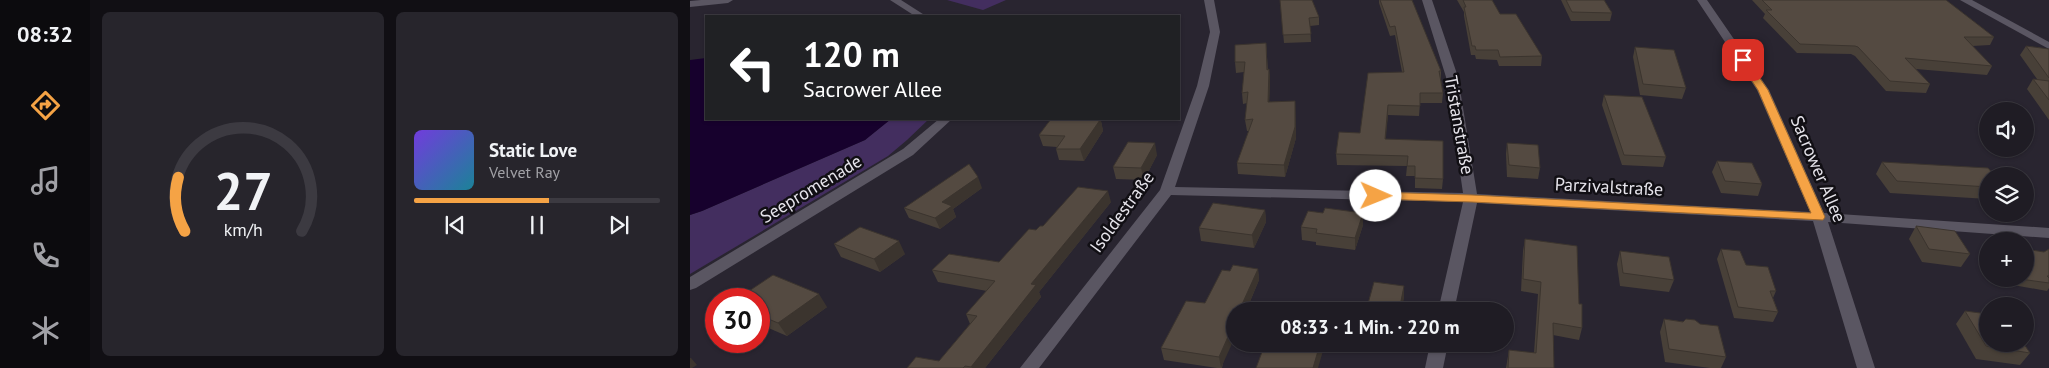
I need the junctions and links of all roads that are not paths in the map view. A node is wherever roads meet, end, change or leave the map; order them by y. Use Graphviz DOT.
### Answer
graph roads {
  1 [pos="728,0"];
  2 [pos="895,0"];
  3 [pos="1208,0"];
  4 [pos="1427,0"];
  5 [pos="1702,0"];
  6 [pos="1965,0"];
  7 [pos="690,4"];
  8 [pos="920,15"];
  9 [pos="2049,46"];
  10 [pos="945,120"];
  11 [pos="1167,191"];
  12 [pos="1472,198"];
  13 [pos="1819,217"];
  14 [pos="2049,233"];
  15 [pos="690,284"];
  16 [pos="1448,302"];
  17 [pos="1437,352"];
  18 [pos="1029,368"];
  19 [pos="1434,368"];
  20 [pos="1866,368"];
  1 -- 7 [label="street"];
  2 -- 8 [label="street"];
  3 -- 11 [label="street, Isoldestraße"];
  4 -- 12 [label="street, Tristanstraße"];
  5 -- 13 [label="street, Sacrower Allee"];
  6 -- 9 [label="street"];
  10 -- 15 [label="street, Seepromenade"];
  11 -- 12 [label="street, Parzivalstraße"];
  11 -- 18 [label="street, Isoldestraße"];
  12 -- 13 [label="street, Parzivalstraße"];
  12 -- 16 [label="street, Tristanstraße"];
  13 -- 14 [label="street, Parzivalstraße"];
  13 -- 20 [label="street, Sacrower Allee"];
  17 -- 19 [label="street"];
}
